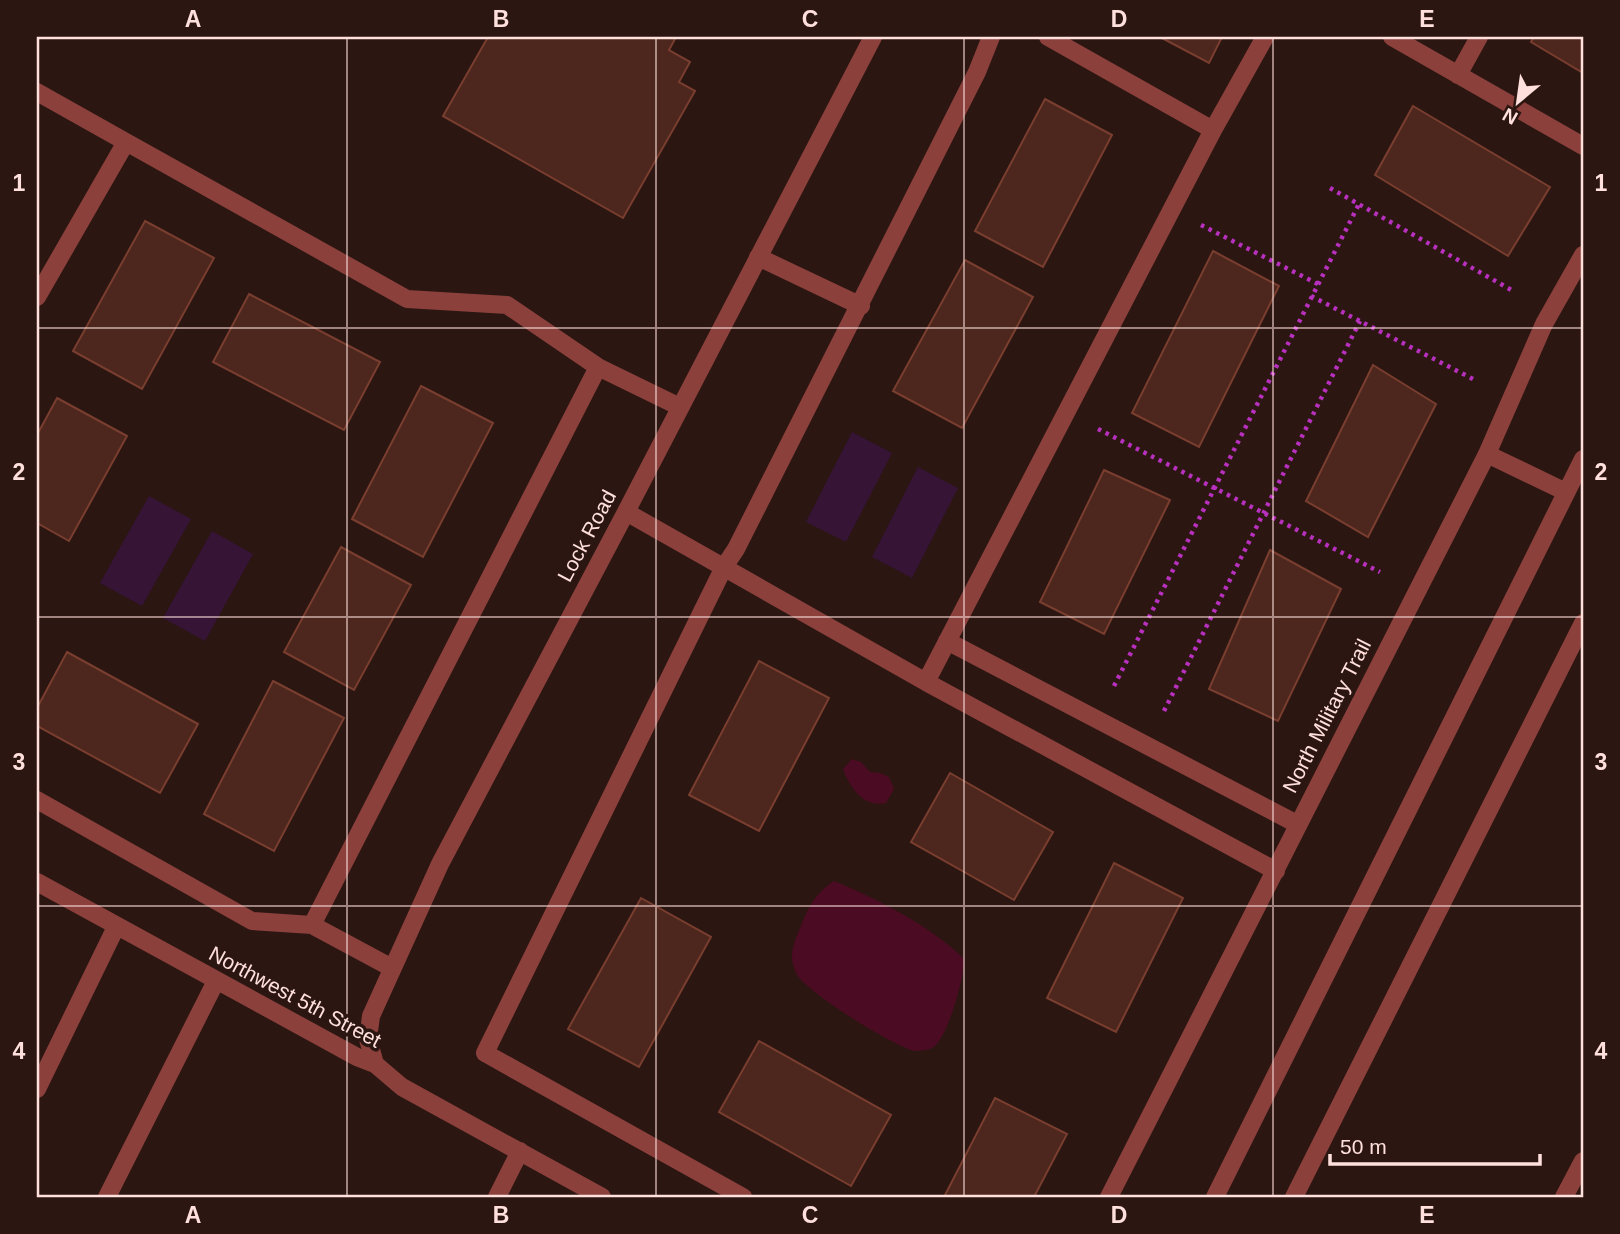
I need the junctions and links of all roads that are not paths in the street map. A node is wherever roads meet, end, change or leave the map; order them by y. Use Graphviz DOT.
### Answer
graph roads {
  1 [pos="873,37"];
  2 [pos="991,37"];
  3 [pos="1048,37"];
  4 [pos="1265,37"];
  5 [pos="1392,37"];
  6 [pos="1479,37"];
  7 [pos="1458,75"];
  8 [pos="37,92"];
  9 [pos="1213,130"];
  10 [pos="126,142"];
  11 [pos="1583,146"];
  12 [pos="1583,255"];
  13 [pos="758,257"];
  14 [pos="37,298"];
  15 [pos="861,306"];
  16 [pos="598,367"];
  17 [pos="680,407"];
  18 [pos="1487,454"];
  19 [pos="1583,459"];
  20 [pos="1566,492"];
  21 [pos="626,512"];
  22 [pos="724,567"];
  23 [pos="1583,623"];
  24 [pos="947,641"];
  25 [pos="926,681"];
  26 [pos="37,800"];
  27 [pos="1297,824"];
  28 [pos="1276,871"];
  29 [pos="37,882"];
  30 [pos="312,925"];
  31 [pos="116,928"];
  32 [pos="392,968"];
  33 [pos="216,981"];
  34 [pos="375,1064"];
  35 [pos="37,1089"];
  36 [pos="520,1151"];
  37 [pos="1583,1161"];
  38 [pos="107,1197"];
  39 [pos="497,1197"];
  40 [pos="602,1197"];
  41 [pos="743,1197"];
  42 [pos="1109,1197"];
  43 [pos="1215,1197"];
  44 [pos="1294,1197"];
  45 [pos="1564,1197"];
  1 -- 13 [label="street, Lock Road"];
  2 -- 15 [label="street"];
  3 -- 9 [label="street"];
  4 -- 9 [label="street"];
  5 -- 7 [label="street"];
  6 -- 7 [label="street"];
  7 -- 11 [label="street"];
  8 -- 10 [label="street"];
  9 -- 24 [label="street"];
  10 -- 14 [label="street"];
  10 -- 16 [label="street"];
  12 -- 18 [label="street, North Military Trail"];
  13 -- 15 [label="street"];
  13 -- 17 [label="street, Lock Road"];
  15 -- 22 [label="street"];
  16 -- 17 [label="street"];
  16 -- 30 [label="street"];
  17 -- 21 [label="street, Lock Road"];
  18 -- 20 [label="street"];
  18 -- 27 [label="street, North Military Trail"];
  19 -- 20 [label="street"];
  20 -- 43 [label="street"];
  21 -- 22 [label="street"];
  21 -- 32 [label="street, Lock Road"];
  22 -- 25 [label="street"];
  22 -- 41 [label="street"];
  23 -- 44 [label="street"];
  24 -- 25 [label="street"];
  24 -- 27 [label="street"];
  25 -- 28 [label="street"];
  26 -- 30 [label="street"];
  27 -- 28 [label="street, North Military Trail"];
  28 -- 42 [label="street, North Military Trail"];
  29 -- 31 [label="street, Northwest 5th Street"];
  30 -- 32 [label="street"];
  31 -- 33 [label="street, Northwest 5th Street"];
  31 -- 35 [label="street"];
  32 -- 34 [label="street, Lock Road"];
  33 -- 34 [label="street, Northwest 5th Street"];
  33 -- 38 [label="street"];
  34 -- 36 [label="street, Northwest 5th Street"];
  36 -- 39 [label="street"];
  36 -- 40 [label="street, Northwest 5th Street"];
  37 -- 45 [label="street"];
}
